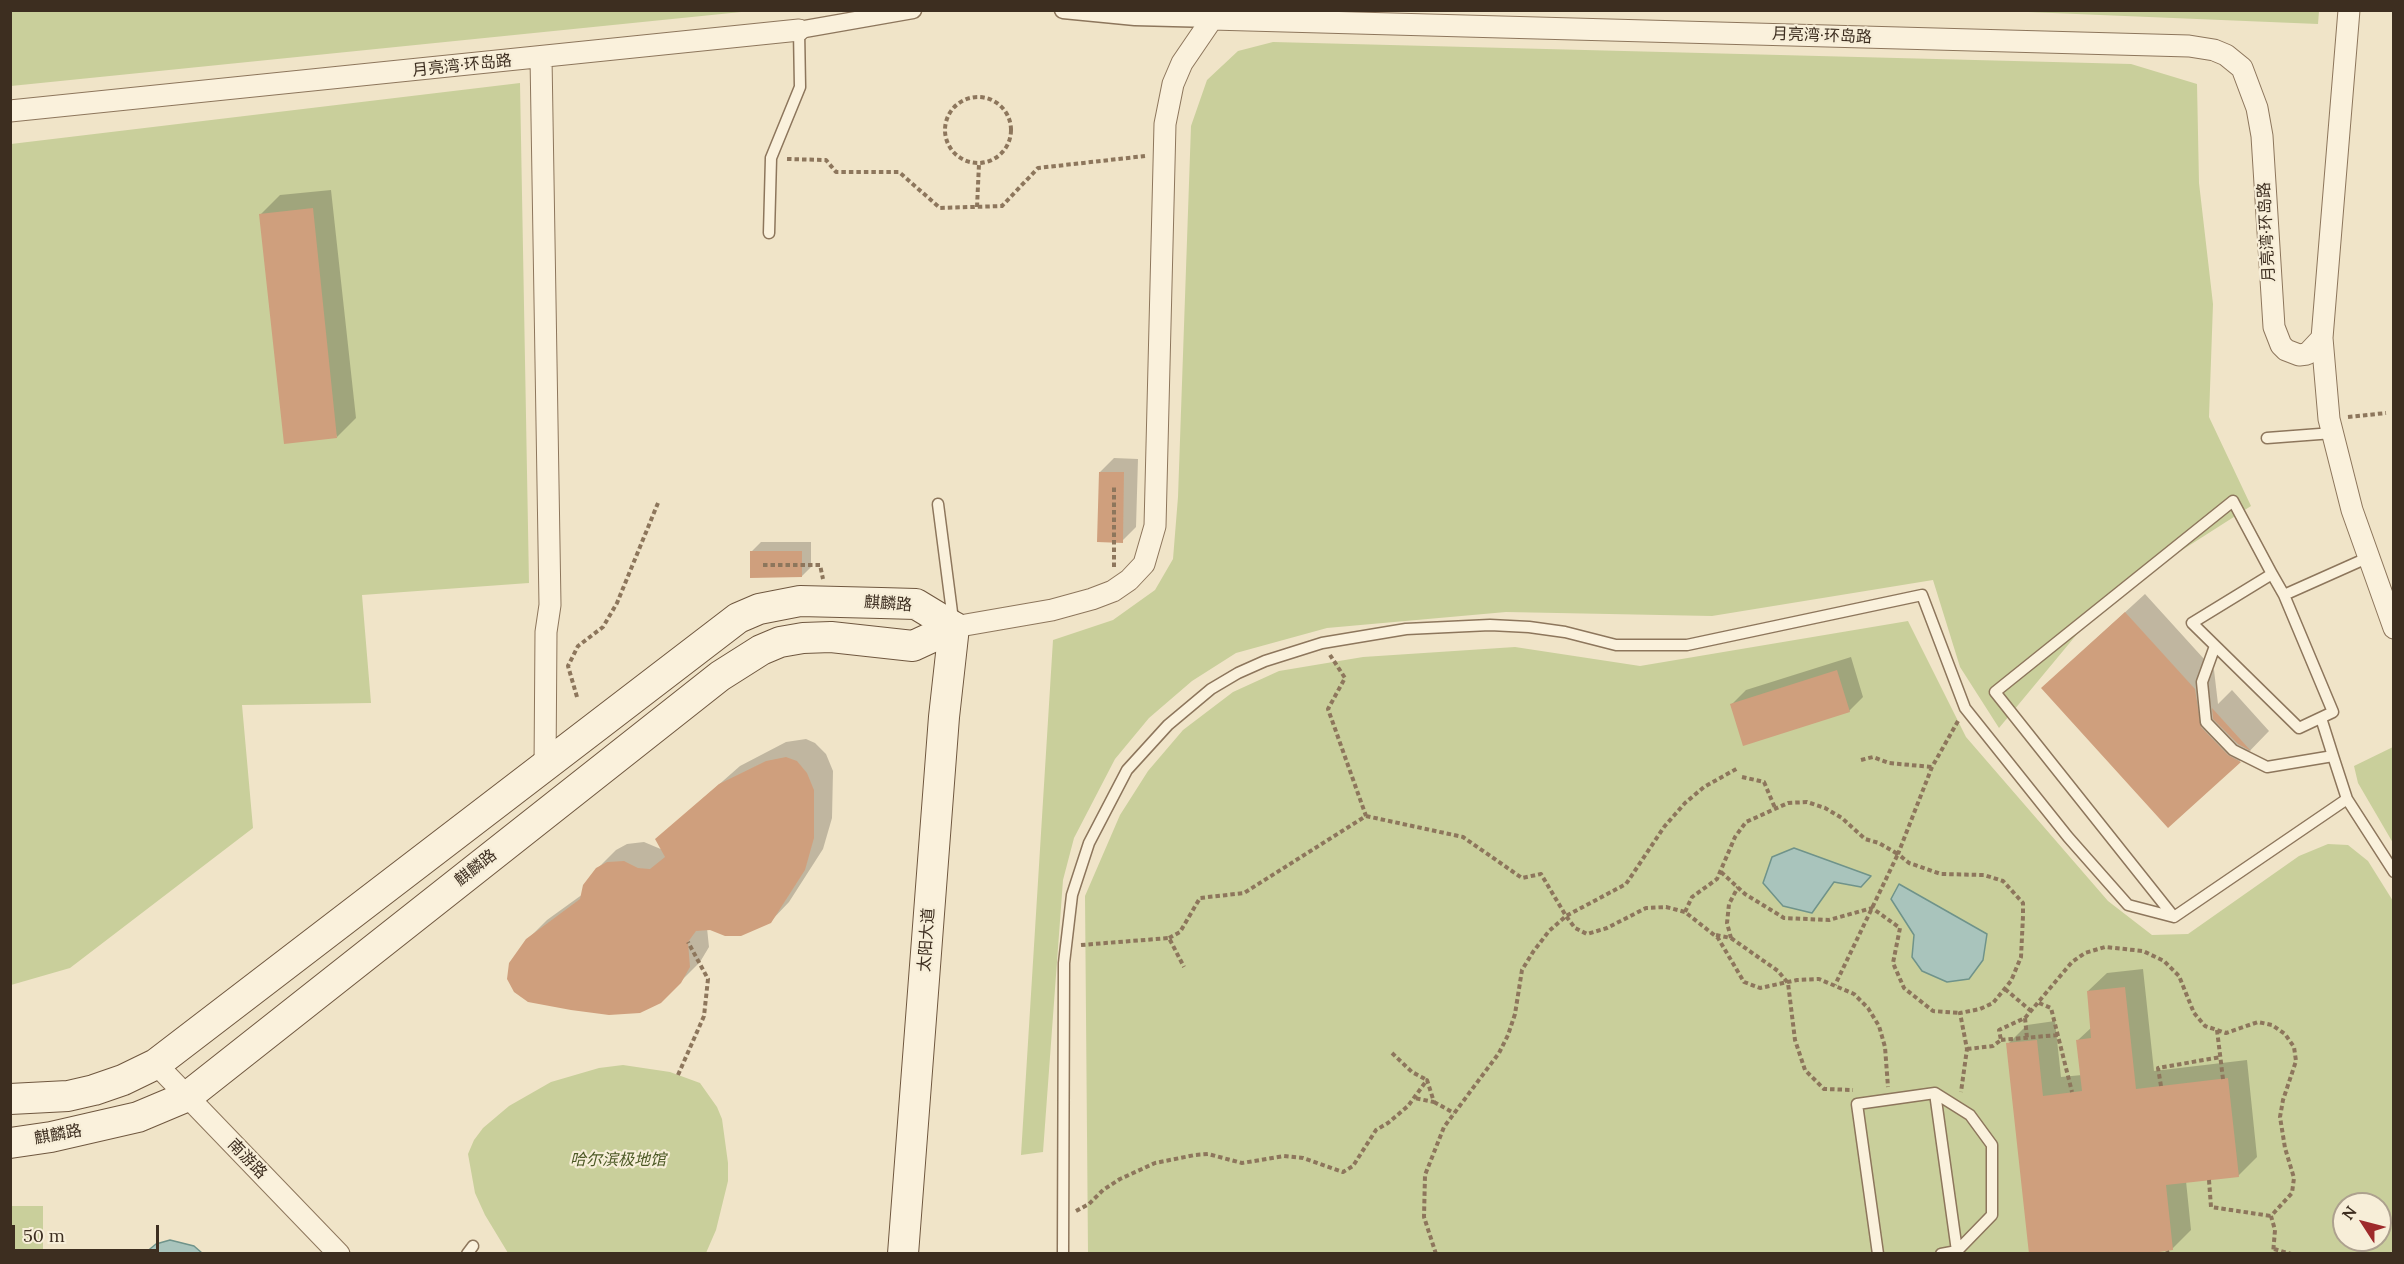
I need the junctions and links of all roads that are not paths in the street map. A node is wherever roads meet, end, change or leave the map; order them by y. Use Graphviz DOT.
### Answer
graph roads {
  1 [pos="913,10"];
  2 [pos="1063,10"];
  3 [pos="2349,10"];
  4 [pos="1212,19"];
  5 [pos="799,30"];
  6 [pos="541,57"];
  7 [pos="10,111"];
  8 [pos="769,233"];
  9 [pos="2322,338"];
  10 [pos="2331,426"];
  11 [pos="2266,438"];
  12 [pos="938,504"];
  13 [pos="2367,558"];
  14 [pos="2272,574"];
  15 [pos="2284,595"];
  16 [pos="954,627"];
  17 [pos="2394,628"];
  18 [pos="2215,646"];
  19 [pos="2321,718"];
  20 [pos="2333,756"];
  21 [pos="544,768"];
  22 [pos="2347,799"];
  23 [pos="2394,872"];
  24 [pos="2174,917"];
  25 [pos="156,1064"];
  26 [pos="1935,1093"];
  27 [pos="188,1096"];
  28 [pos="10,1099"];
  29 [pos="10,1143"];
  30 [pos="1958,1251"];
  31 [pos="339,1254"];
  32 [pos="903,1254"];
  33 [pos="1063,1254"];
  34 [pos="1878,1254"];
  35 [pos="1941,1254"];
  1 -- 5 [label="street, 月亮湾·环岛路"];
  2 -- 4 [label="street, 月亮湾·环岛路"];
  3 -- 9 [label="street"];
  4 -- 9 [label="street, 月亮湾·环岛路"];
  4 -- 16 [label="street"];
  5 -- 6 [label="street, 月亮湾·环岛路"];
  5 -- 8 [label="lane"];
  6 -- 7 [label="street, 月亮湾·环岛路"];
  6 -- 21 [label="street"];
  9 -- 10 [label="street"];
  10 -- 11 [label="lane"];
  10 -- 13 [label="street"];
  12 -- 16 [label="lane"];
  13 -- 15 [label="lane"];
  13 -- 17 [label="street"];
  14 -- 15 [label="lane"];
  14 -- 18 [label="lane"];
  14 -- 24 [label="lane"];
  15 -- 19 [label="lane"];
  16 -- 21 [label="main road, 麒麟路"];
  16 -- 27 [label="main road, 麒麟路"];
  16 -- 32 [label="main road, 太阳大道"];
  18 -- 19 [label="lane"];
  18 -- 20 [label="lane"];
  19 -- 20 [label="lane"];
  20 -- 22 [label="lane"];
  21 -- 25 [label="main road, 麒麟路"];
  22 -- 23 [label="lane"];
  22 -- 24 [label="lane"];
  24 -- 33 [label="lane"];
  25 -- 27 [label="street, 南游路"];
  25 -- 28 [label="main road, 麒麟路"];
  26 -- 30 [label="lane"];
  26 -- 30 [label="lane"];
  26 -- 34 [label="lane"];
  27 -- 29 [label="main road, 麒麟路"];
  27 -- 31 [label="street, 南游路"];
  30 -- 35 [label="lane"];
}
